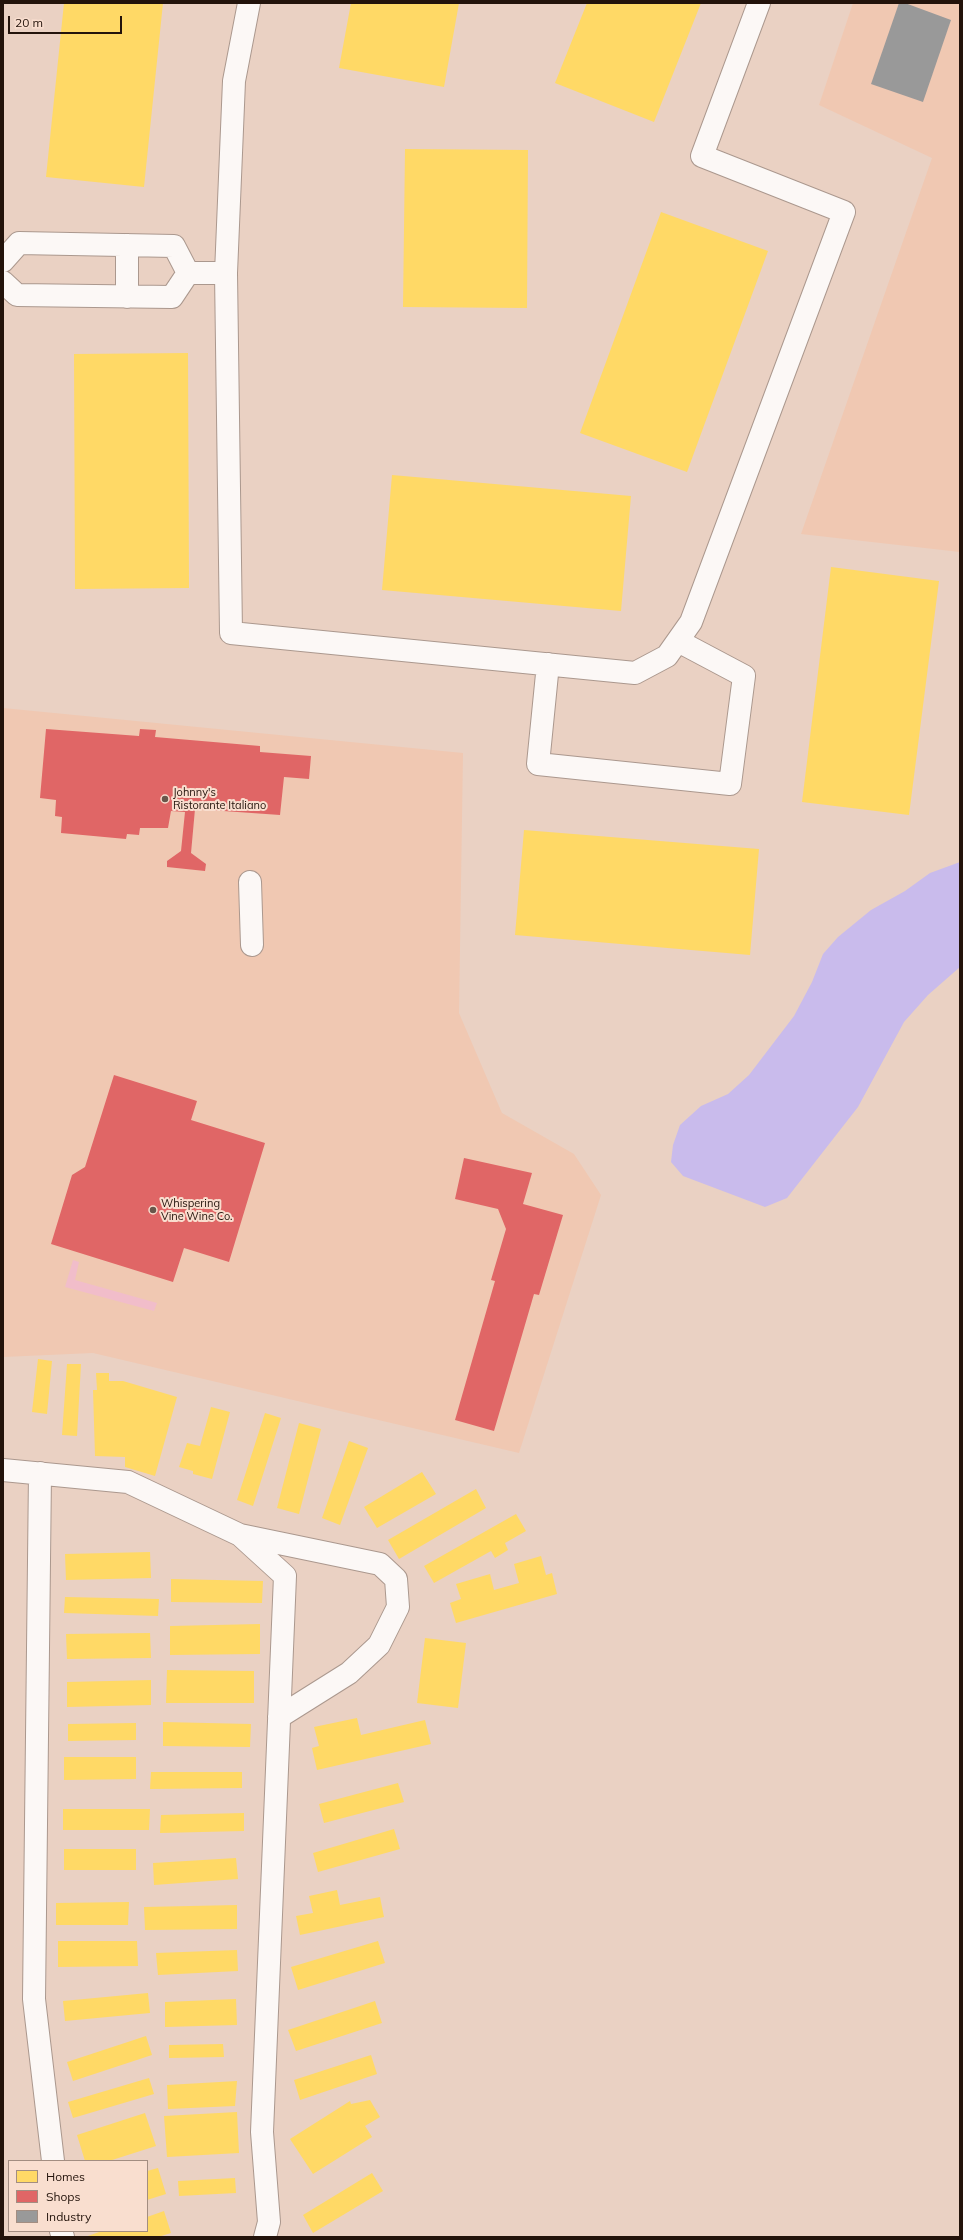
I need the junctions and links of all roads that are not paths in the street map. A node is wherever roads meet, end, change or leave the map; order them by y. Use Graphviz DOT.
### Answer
graph roads {
  1 [pos="249,3"];
  2 [pos="759,3"];
  3 [pos="127,245"];
  4 [pos="3,261"];
  5 [pos="188,273"];
  6 [pos="226,273"];
  7 [pos="3,282"];
  8 [pos="127,296"];
  9 [pos="678,641"];
  10 [pos="548,664"];
  11 [pos="250,882"];
  12 [pos="252,945"];
  13 [pos="3,1470"];
  14 [pos="40,1473"];
  15 [pos="240,1535"];
  16 [pos="279,1717"];
  17 [pos="53,2160"];
  18 [pos="264,2237"];
  1 -- 6 [label="street"];
  2 -- 9 [label="street"];
  3 -- 4 [label="street"];
  3 -- 5 [label="street"];
  3 -- 8 [label="street"];
  5 -- 6 [label="street"];
  5 -- 8 [label="street"];
  6 -- 10 [label="street"];
  7 -- 8 [label="street"];
  9 -- 10 [label="street"];
  9 -- 10 [label="street"];
  11 -- 12 [label="street"];
  13 -- 14 [label="street"];
  14 -- 15 [label="street"];
  14 -- 17 [label="street"];
  15 -- 16 [label="street"];
  15 -- 16 [label="street"];
  16 -- 18 [label="street"];
}
